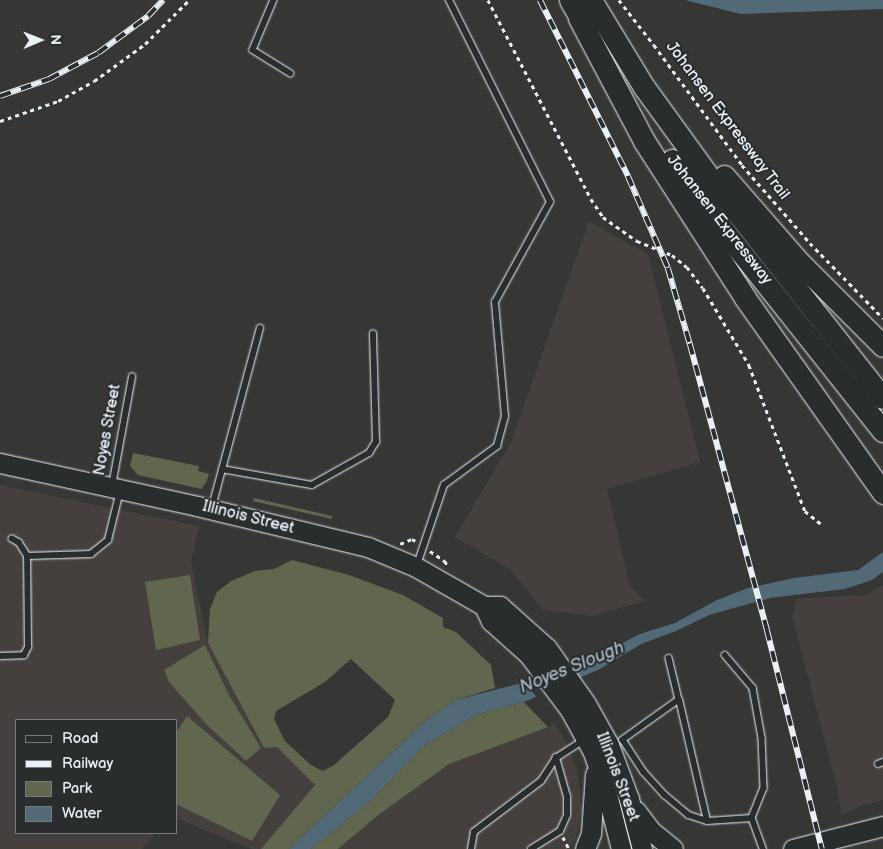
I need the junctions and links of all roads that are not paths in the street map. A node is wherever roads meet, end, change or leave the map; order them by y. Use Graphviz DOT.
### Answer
graph roads {
  1 [pos="274,0"];
  2 [pos="449,0"];
  3 [pos="591,0"];
  4 [pos="574,9"];
  5 [pos="290,73"];
  6 [pos="658,106"];
  7 [pos="260,328"];
  8 [pos="373,334"];
  9 [pos="883,346"];
  10 [pos="132,376"];
  11 [pos="883,398"];
  12 [pos="883,431"];
  13 [pos="0,463"];
  14 [pos="222,469"];
  15 [pos="116,488"];
  16 [pos="883,493"];
  17 [pos="212,509"];
  18 [pos="12,539"];
  19 [pos="28,556"];
  20 [pos="416,566"];
  21 [pos="484,606"];
  22 [pos="725,655"];
  23 [pos="0,656"];
  24 [pos="669,658"];
  25 [pos="679,700"];
  26 [pos="578,707"];
  27 [pos="586,739"];
  28 [pos="616,742"];
  29 [pos="556,758"];
  30 [pos="596,760"];
  31 [pos="629,799"];
  32 [pos="752,818"];
  33 [pos="707,821"];
  34 [pos="883,826"];
  35 [pos="471,849"];
  36 [pos="531,849"];
  37 [pos="585,849"];
  38 [pos="621,849"];
  39 [pos="642,849"];
  40 [pos="673,849"];
  41 [pos="763,849"];
  42 [pos="793,849"];
  1 -- 5 [label="lane"];
  2 -- 20 [label="lane"];
  3 -- 6 [label="highway, Johansen Expressway"];
  4 -- 12 [label="highway, Johansen Expressway"];
  4 -- 16 [label="highway"];
  6 -- 9 [label="highway"];
  6 -- 11 [label="highway, Johansen Expressway"];
  7 -- 14 [label="lane"];
  8 -- 14 [label="lane"];
  10 -- 15 [label="lane, Noyes Street"];
  13 -- 15 [label="main road, Illinois Street"];
  14 -- 17 [label="lane"];
  15 -- 17 [label="main road, Illinois Street"];
  15 -- 19 [label="lane, Noyes Street"];
  17 -- 20 [label="main road, Illinois Street"];
  18 -- 19 [label="lane"];
  19 -- 23 [label="lane"];
  20 -- 21 [label="main road, Illinois Street"];
  21 -- 26 [label="main road, Illinois Street"];
  21 -- 26 [label="main road, Illinois Street"];
  22 -- 32 [label="lane"];
  24 -- 25 [label="lane"];
  25 -- 28 [label="lane"];
  25 -- 33 [label="lane"];
  26 -- 27 [label="main road, Illinois Street"];
  26 -- 28 [label="main road, Illinois Street"];
  27 -- 29 [label="lane"];
  27 -- 30 [label="main road, Illinois Street"];
  28 -- 31 [label="main road, Illinois Street"];
  28 -- 33 [label="lane"];
  29 -- 35 [label="lane"];
  29 -- 36 [label="lane"];
  30 -- 37 [label="main road"];
  30 -- 38 [label="main road, Illinois Street"];
  31 -- 39 [label="main road, Illinois Street"];
  31 -- 40 [label="main road"];
  32 -- 33 [label="lane"];
  32 -- 41 [label="lane"];
  34 -- 42 [label="main road"];
}
